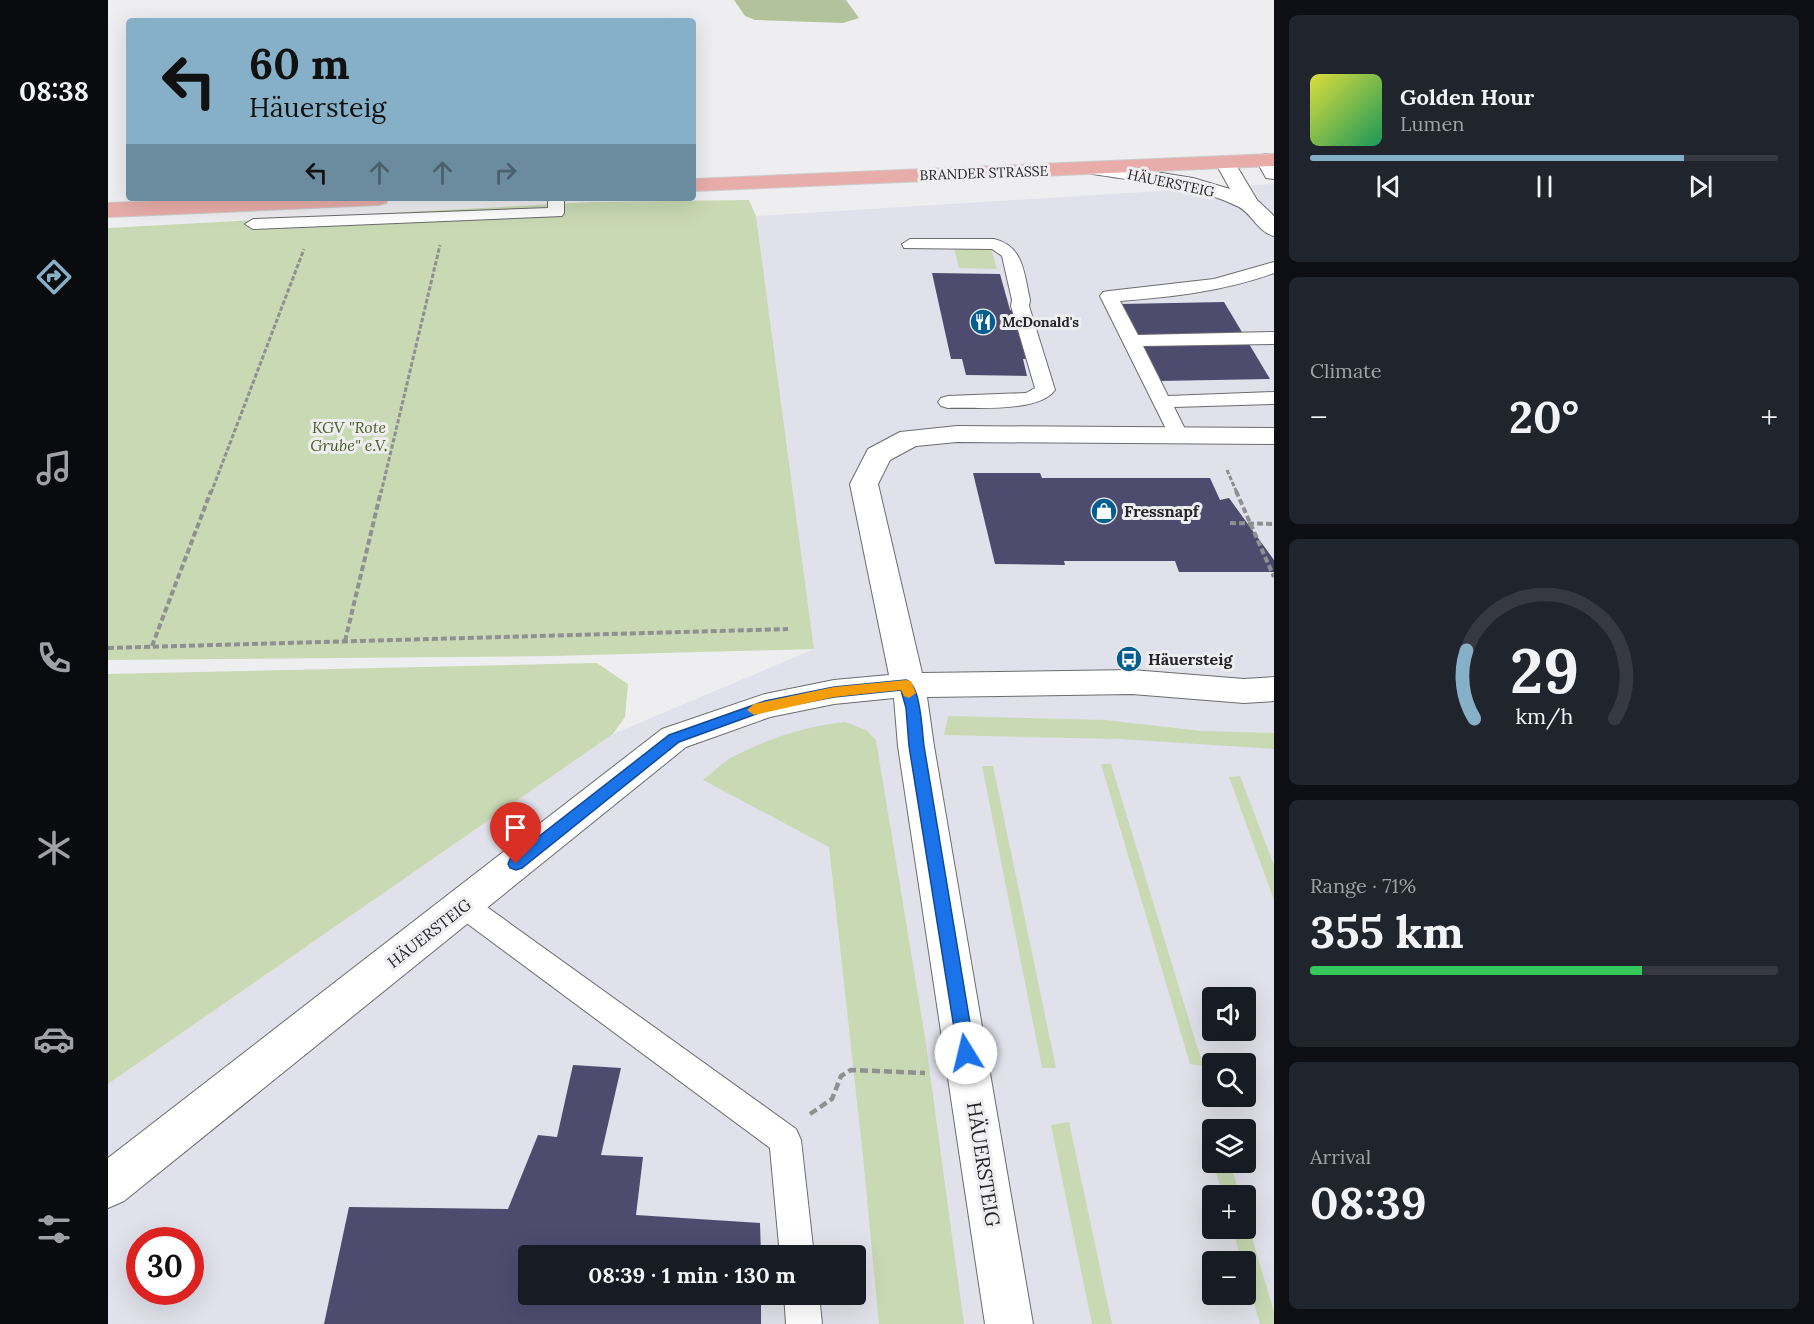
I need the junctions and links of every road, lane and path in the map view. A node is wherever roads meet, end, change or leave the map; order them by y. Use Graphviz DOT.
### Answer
graph roads {
  1 [pos="1225,162"];
  2 [pos="1271,164"];
  3 [pos="1093,168"];
  4 [pos="696,184"];
  5 [pos="310,201"];
  6 [pos="556,201"];
  7 [pos="1248,203"];
  8 [pos="108,210"];
  9 [pos="447,217"];
  10 [pos="314,221"];
  11 [pos="253,224"];
  12 [pos="1274,230"];
  13 [pos="910,244"];
  14 [pos="1274,267"];
  15 [pos="1274,338"];
  16 [pos="1131,341"];
  17 [pos="1274,398"];
  18 [pos="948,402"];
  19 [pos="1162,402"];
  20 [pos="1178,435"];
  21 [pos="1274,436"];
  22 [pos="1227,470"];
  23 [pos="1230,523"];
  24 [pos="1251,524"];
  25 [pos="1274,524"];
  26 [pos="1274,577"];
  27 [pos="788,629"];
  28 [pos="345,641"];
  29 [pos="152,646"];
  30 [pos="108,648"];
  31 [pos="906,685"];
  32 [pos="1274,689"];
  33 [pos="463,905"];
  34 [pos="909,1072"];
  35 [pos="777,1135"];
  36 [pos="108,1186"];
  37 [pos="796,1245"];
  38 [pos="802,1305"];
  39 [pos="804,1324"];
  40 [pos="1009,1324"];
  1 -- 2 [label="main road, BRANDER STRASSE"];
  1 -- 3 [label="main road, BRANDER STRASSE"];
  1 -- 7 [label="street, HÄUERSTEIG"];
  3 -- 4 [label="main road, BRANDER STRASSE"];
  3 -- 7 [label="street, HÄUERSTEIG"];
  5 -- 8 [label="main road"];
  6 -- 9 [label="lane"];
  7 -- 12 [label="street, HÄUERSTEIG"];
  9 -- 10 [label="lane"];
  9 -- 28 [label="path"];
  10 -- 11 [label="lane"];
  10 -- 29 [label="path"];
  13 -- 18 [label="lane"];
  14 -- 16 [label="lane"];
  15 -- 16 [label="lane"];
  16 -- 19 [label="lane"];
  17 -- 19 [label="lane"];
  19 -- 20 [label="lane"];
  20 -- 21 [label="street, HÄUERSTEIG"];
  20 -- 31 [label="street, HÄUERSTEIG"];
  22 -- 24 [label="path"];
  23 -- 24 [label="path"];
  24 -- 25 [label="path"];
  24 -- 26 [label="path"];
  27 -- 28 [label="path"];
  28 -- 29 [label="path"];
  29 -- 30 [label="path"];
  31 -- 32 [label="street, HÄUERSTEIG"];
  31 -- 33 [label="street, HÄUERSTEIG"];
  31 -- 40 [label="street, HÄUERSTEIG"];
  33 -- 35 [label="lane"];
  33 -- 36 [label="street, HÄUERSTEIG"];
  34 -- 35 [label="path"];
  35 -- 37 [label="lane"];
  38 -- 39 [label="lane"];
}
